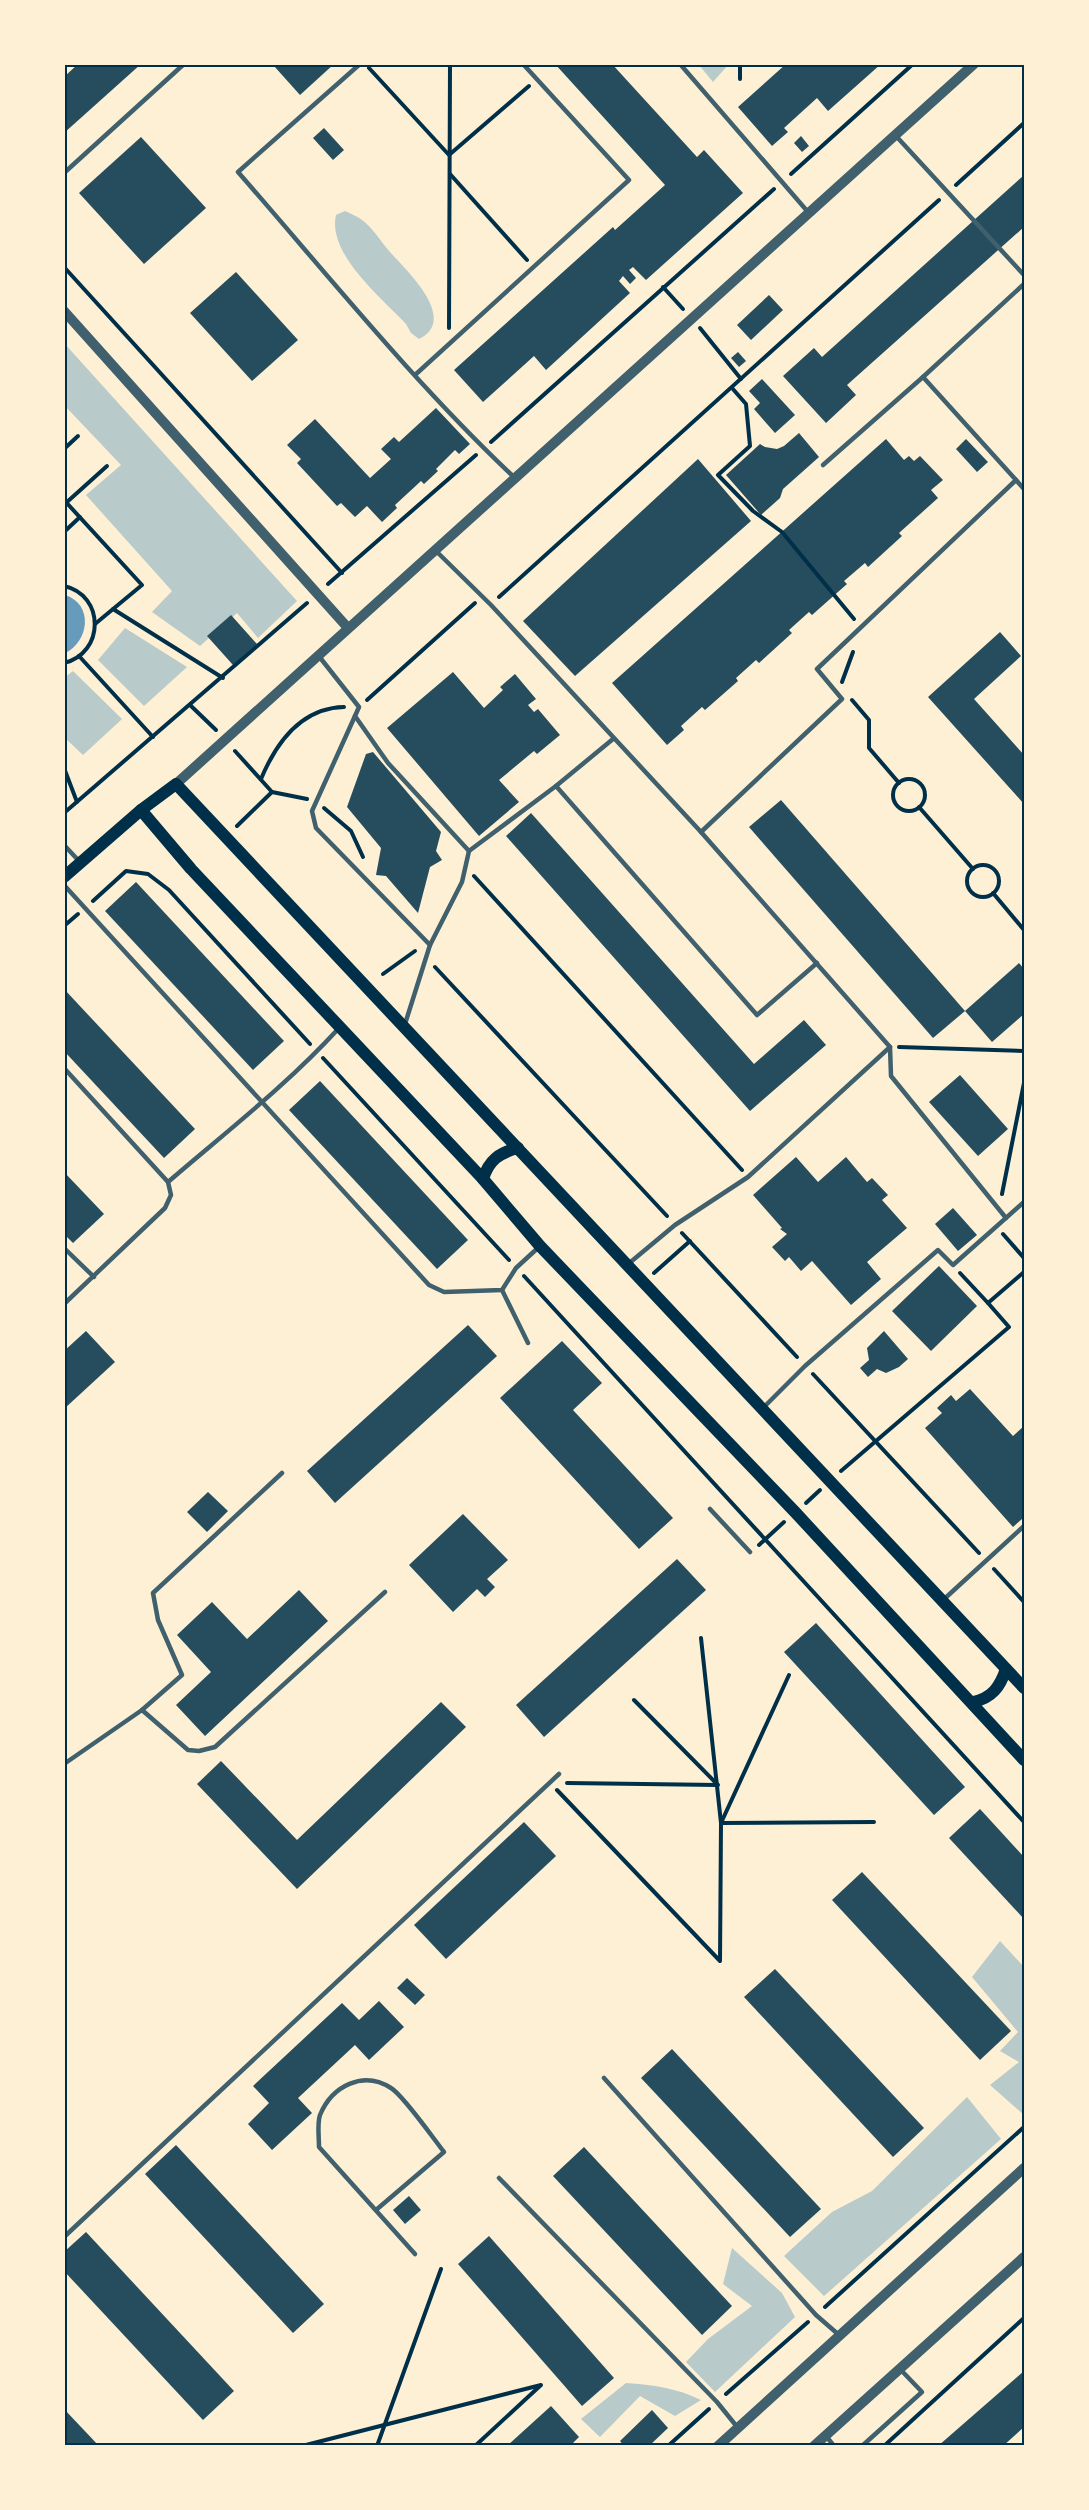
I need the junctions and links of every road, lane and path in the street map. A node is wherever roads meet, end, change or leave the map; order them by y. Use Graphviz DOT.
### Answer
graph roads {
  1 [pos="184,64"];
  2 [pos="360,64"];
  3 [pos="366,64"];
  4 [pos="450,64"];
  5 [pos="523,64"];
  6 [pos="680,64"];
  7 [pos="740,64"];
  8 [pos="974,64"];
  9 [pos="740,79"];
  10 [pos="537,80"];
  11 [pos="1024,123"];
  12 [pos="895,135"];
  13 [pos="449,155"];
  14 [pos="64,173"];
  15 [pos="449,173"];
  16 [pos="947,192"];
  17 [pos="809,213"];
  18 [pos="64,267"];
  19 [pos="533,267"];
  20 [pos="1024,275"];
  21 [pos="1024,284"];
  22 [pos="663,288"];
  23 [pos="64,311"];
  24 [pos="692,318"];
  25 [pos="449,344"];
  26 [pos="415,375"];
  27 [pos="923,376"];
  28 [pos="741,379"];
  29 [pos="732,388"];
  30 [pos="78,436"];
  31 [pos="64,449"];
  32 [pos="823,465"];
  33 [pos="106,466"];
  34 [pos="515,478"];
  35 [pos="1016,480"];
  36 [pos="1024,489"];
  37 [pos="65,501"];
  38 [pos="80,517"];
  39 [pos="64,532"];
  40 [pos="435,549"];
  41 [pos="342,573"];
  42 [pos="64,586"];
  43 [pos="482,596"];
  44 [pos="491,605"];
  45 [pos="113,609"];
  46 [pos="95,624"];
  47 [pos="348,628"];
  48 [pos="861,628"];
  49 [pos="318,655"];
  50 [pos="79,656"];
  51 [pos="64,663"];
  52 [pos="223,678"];
  53 [pos="841,686"];
  54 [pos="848,694"];
  55 [pos="359,707"];
  56 [pos="355,716"];
  57 [pos="153,737"];
  58 [pos="614,739"];
  59 [pos="64,768"];
  60 [pos="261,779"];
  61 [pos="899,783"];
  62 [pos="176,784"];
  63 [pos="556,786"];
  64 [pos="272,792"];
  65 [pos="77,802"];
  66 [pos="919,807"];
  67 [pos="69,809"];
  68 [pos="141,810"];
  69 [pos="64,813"];
  70 [pos="237,826"];
  71 [pos="701,832"];
  72 [pos="64,845"];
  73 [pos="469,851"];
  74 [pos="80,863"];
  75 [pos="466,867"];
  76 [pos="973,869"];
  77 [pos="126,871"];
  78 [pos="64,877"];
  79 [pos="64,885"];
  80 [pos="993,893"];
  81 [pos="1024,930"];
  82 [pos="430,945"];
  83 [pos="426,956"];
  84 [pos="817,963"];
  85 [pos="340,1026"];
  86 [pos="404,1026"];
  87 [pos="890,1047"];
  88 [pos="1024,1051"];
  89 [pos="317,1052"];
  90 [pos="64,1068"];
  91 [pos="1024,1083"];
  92 [pos="262,1101"];
  93 [pos="518,1148"];
  94 [pos="748,1178"];
  95 [pos="483,1179"];
  96 [pos="168,1182"];
  97 [pos="1024,1202"];
  98 [pos="999,1210"];
  99 [pos="1006,1218"];
  100 [pos="675,1225"];
  101 [pos="996,1226"];
  102 [pos="690,1241"];
  103 [pos="540,1246"];
  104 [pos="64,1248"];
  105 [pos="1024,1258"];
  106 [pos="952,1264"];
  107 [pos="627,1265"];
  108 [pos="516,1268"];
  109 [pos="1024,1272"];
  110 [pos="653,1274"];
  111 [pos="94,1277"];
  112 [pos="502,1290"];
  113 [pos="988,1303"];
  114 [pos="64,1304"];
  115 [pos="528,1343"];
  116 [pos="805,1366"];
  117 [pos="762,1409"];
  118 [pos="875,1441"];
  119 [pos="282,1473"];
  120 [pos="830,1481"];
  121 [pos="710,1509"];
  122 [pos="795,1512"];
  123 [pos="1024,1526"];
  124 [pos="765,1539"];
  125 [pos="750,1552"];
  126 [pos="986,1560"];
  127 [pos="385,1592"];
  128 [pos="942,1600"];
  129 [pos="1024,1602"];
  130 [pos="701,1638"];
  131 [pos="1006,1669"];
  132 [pos="789,1675"];
  133 [pos="1024,1688"];
  134 [pos="634,1700"];
  135 [pos="973,1702"];
  136 [pos="142,1710"];
  137 [pos="1024,1760"];
  138 [pos="64,1764"];
  139 [pos="559,1774"];
  140 [pos="550,1783"];
  141 [pos="718,1785"];
  142 [pos="874,1822"];
  143 [pos="1024,1822"];
  144 [pos="721,1823"];
  145 [pos="604,2078"];
  146 [pos="1024,2127"];
  147 [pos="1024,2168"];
  148 [pos="499,2178"];
  149 [pos="376,2210"];
  150 [pos="64,2237"];
  151 [pos="415,2254"];
  152 [pos="1024,2257"];
  153 [pos="441,2269"];
  154 [pos="816,2315"];
  155 [pos="1024,2318"];
  156 [pos="840,2336"];
  157 [pos="900,2369"];
  158 [pos="717,2402"];
  159 [pos="385,2423"];
  160 [pos="738,2428"];
  161 [pos="825,2435"];
  162 [pos="302,2445"];
  163 [pos="377,2445"];
  164 [pos="475,2445"];
  165 [pos="668,2445"];
  166 [pos="718,2445"];
  167 [pos="814,2445"];
  168 [pos="834,2445"];
  169 [pos="862,2445"];
  170 [pos="884,2445"];
  1 -- 14 [label="lane"];
  2 -- 26 [label="lane"];
  3 -- 13 [label="path"];
  4 -- 13 [label="path"];
  5 -- 10 [label="lane"];
  6 -- 17 [label="lane"];
  7 -- 9 [label="path"];
  8 -- 12 [label="street"];
  10 -- 13 [label="path"];
  10 -- 19 [label="lane"];
  11 -- 16 [label="path"];
  12 -- 16 [label="lane"];
  12 -- 17 [label="street"];
  13 -- 15 [label="path"];
  15 -- 19 [label="path"];
  15 -- 25 [label="path"];
  16 -- 20 [label="lane"];
  16 -- 28 [label="path"];
  17 -- 24 [label="street"];
  18 -- 41 [label="path"];
  19 -- 25 [label="lane"];
  21 -- 27 [label="lane"];
  22 -- 24 [label="path"];
  23 -- 47 [label="street"];
  24 -- 28 [label="path"];
  24 -- 34 [label="street"];
  25 -- 26 [label="lane"];
  26 -- 34 [label="lane"];
  27 -- 32 [label="lane"];
  27 -- 35 [label="lane"];
  28 -- 29 [label="path"];
  29 -- 44 [label="path"];
  29 -- 48 [label="path"];
  30 -- 31 [label="path"];
  33 -- 37 [label="path"];
  34 -- 40 [label="street"];
  35 -- 36 [label="lane"];
  35 -- 48 [label="lane"];
  37 -- 38 [label="path"];
  38 -- 39 [label="path"];
  38 -- 45 [label="path"];
  40 -- 43 [label="lane"];
  40 -- 47 [label="street"];
  42 -- 46 [label="path"];
  43 -- 44 [label="lane"];
  43 -- 55 [label="path"];
  44 -- 58 [label="lane"];
  45 -- 46 [label="path"];
  45 -- 52 [label="path"];
  46 -- 50 [label="path"];
  47 -- 49 [label="street"];
  48 -- 53 [label="path"];
  48 -- 71 [label="lane"];
  49 -- 55 [label="lane"];
  49 -- 62 [label="street"];
  50 -- 51 [label="path"];
  50 -- 57 [label="path"];
  54 -- 61 [label="path"];
  55 -- 56 [label="lane"];
  55 -- 60 [label="path"];
  56 -- 73 [label="lane"];
  56 -- 82 [label="lane"];
  58 -- 63 [label="lane"];
  58 -- 71 [label="lane"];
  59 -- 65 [label="path"];
  61 -- 66 [label="path"];
  61 -- 66 [label="path"];
  62 -- 68 [label="main road"];
  62 -- 86 [label="main road"];
  63 -- 73 [label="lane"];
  63 -- 84 [label="lane"];
  64 -- 70 [label="path"];
  66 -- 76 [label="path"];
  67 -- 69 [label="path"];
  68 -- 74 [label="main road"];
  68 -- 85 [label="main road"];
  71 -- 84 [label="lane"];
  72 -- 74 [label="lane"];
  73 -- 75 [label="lane"];
  74 -- 78 [label="main road"];
  75 -- 82 [label="lane"];
  75 -- 94 [label="path"];
  76 -- 80 [label="path"];
  76 -- 80 [label="path"];
  77 -- 89 [label="path"];
  79 -- 92 [label="lane"];
  80 -- 81 [label="path"];
  82 -- 83 [label="lane"];
  83 -- 86 [label="lane"];
  83 -- 100 [label="path"];
  84 -- 87 [label="lane"];
  85 -- 89 [label="lane"];
  85 -- 95 [label="main road"];
  86 -- 93 [label="main road"];
  87 -- 88 [label="path"];
  87 -- 94 [label="lane"];
  87 -- 98 [label="lane"];
  89 -- 92 [label="lane"];
  89 -- 108 [label="path"];
  90 -- 96 [label="lane"];
  91 -- 98 [label="path"];
  92 -- 96 [label="lane"];
  92 -- 112 [label="lane"];
  93 -- 95 [label="main road"];
  93 -- 107 [label="main road"];
  94 -- 100 [label="lane"];
  95 -- 103 [label="main road"];
  96 -- 111 [label="lane"];
  97 -- 99 [label="lane"];
  98 -- 99 [label="lane"];
  99 -- 101 [label="lane"];
  100 -- 102 [label="path"];
  100 -- 107 [label="lane"];
  101 -- 105 [label="path"];
  101 -- 106 [label="lane"];
  102 -- 110 [label="path"];
  102 -- 116 [label="path"];
  103 -- 108 [label="lane"];
  103 -- 122 [label="main road"];
  104 -- 111 [label="lane"];
  106 -- 113 [label="path"];
  106 -- 116 [label="lane"];
  107 -- 117 [label="main road"];
  108 -- 112 [label="lane"];
  108 -- 124 [label="path"];
  109 -- 113 [label="path"];
  111 -- 114 [label="lane"];
  112 -- 115 [label="lane"];
  113 -- 118 [label="path"];
  116 -- 117 [label="lane"];
  116 -- 118 [label="path"];
  117 -- 120 [label="main road"];
  118 -- 120 [label="path"];
  118 -- 126 [label="path"];
  119 -- 136 [label="lane"];
  120 -- 122 [label="path"];
  120 -- 128 [label="main road"];
  121 -- 125 [label="lane"];
  122 -- 124 [label="path"];
  122 -- 135 [label="main road"];
  123 -- 126 [label="lane"];
  124 -- 125 [label="path"];
  124 -- 143 [label="path"];
  126 -- 128 [label="lane"];
  126 -- 129 [label="path"];
  127 -- 136 [label="lane"];
  128 -- 131 [label="main road"];
  130 -- 141 [label="path"];
  131 -- 133 [label="main road"];
  131 -- 135 [label="main road"];
  132 -- 144 [label="path"];
  134 -- 141 [label="path"];
  135 -- 137 [label="main road"];
  136 -- 138 [label="lane"];
  139 -- 140 [label="lane"];
  140 -- 141 [label="path"];
  140 -- 144 [label="path"];
  140 -- 150 [label="lane"];
  141 -- 144 [label="path"];
  142 -- 144 [label="path"];
  145 -- 154 [label="lane"];
  146 -- 154 [label="path"];
  147 -- 156 [label="street"];
  148 -- 158 [label="lane"];
  149 -- 149 [label="lane"];
  149 -- 151 [label="lane"];
  152 -- 157 [label="street"];
  153 -- 159 [label="path"];
  154 -- 156 [label="lane"];
  154 -- 158 [label="path"];
  155 -- 170 [label="path"];
  156 -- 160 [label="street"];
  157 -- 161 [label="street"];
  157 -- 169 [label="lane"];
  158 -- 160 [label="lane"];
  158 -- 165 [label="path"];
  159 -- 162 [label="path"];
  159 -- 163 [label="path"];
  159 -- 164 [label="path"];
  160 -- 166 [label="street"];
  161 -- 167 [label="street"];
  161 -- 168 [label="lane"];
}
